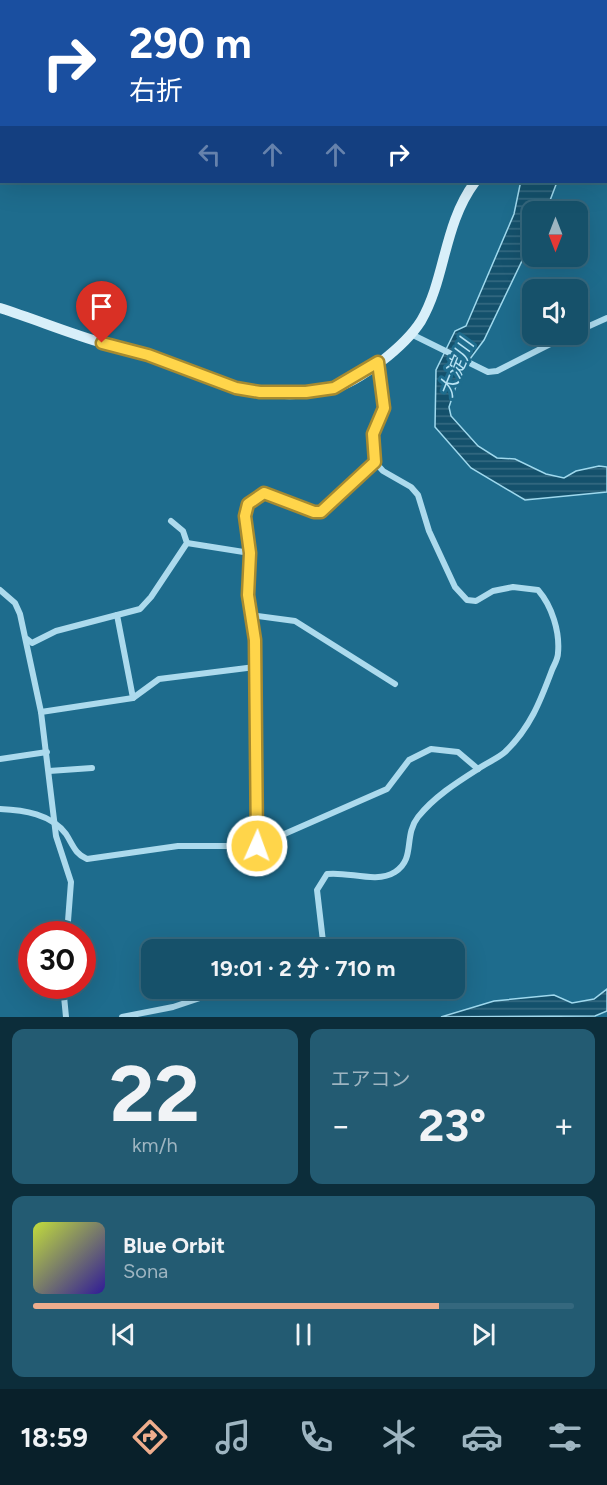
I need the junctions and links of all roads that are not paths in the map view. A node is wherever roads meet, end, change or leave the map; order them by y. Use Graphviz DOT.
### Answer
graph roads {
  1 [pos="474,183"];
  2 [pos="0,308"];
  3 [pos="607,318"];
  4 [pos="588,327"];
  5 [pos="411,334"];
  6 [pos="549,345"];
  7 [pos="378,362"];
  8 [pos="375,462"];
  9 [pos="171,521"];
  10 [pos="187,543"];
  11 [pos="250,553"];
  12 [pos="0,590"];
  13 [pos="117,615"];
  14 [pos="251,615"];
  15 [pos="26,639"];
  16 [pos="255,667"];
  17 [pos="395,684"];
  18 [pos="133,698"];
  19 [pos="41,712"];
  20 [pos="46,752"];
  21 [pos="0,759"];
  22 [pos="92,768"];
  23 [pos="478,769"];
  24 [pos="49,771"];
  25 [pos="0,809"];
  26 [pos="55,822"];
  27 [pos="257,846"];
  28 [pos="68,921"];
  29 [pos="323,939"];
  30 [pos="64,999"];
  31 [pos="197,999"];
  32 [pos="66,1017"];
  33 [pos="122,1017"];
  1 -- 5 [label="street"];
  2 -- 7 [label="street"];
  3 -- 4 [label="street"];
  5 -- 6 [label="street"];
  5 -- 7 [label="street"];
  7 -- 8 [label="street"];
  8 -- 11 [label="street"];
  8 -- 23 [label="street"];
  9 -- 10 [label="street"];
  10 -- 11 [label="street"];
  10 -- 13 [label="street"];
  11 -- 14 [label="street"];
  12 -- 15 [label="street"];
  13 -- 15 [label="street"];
  13 -- 18 [label="street"];
  14 -- 16 [label="street"];
  14 -- 17 [label="street"];
  15 -- 19 [label="street"];
  16 -- 18 [label="street"];
  16 -- 27 [label="street"];
  18 -- 19 [label="street"];
  19 -- 20 [label="street"];
  20 -- 21 [label="street"];
  20 -- 24 [label="street"];
  22 -- 24 [label="street"];
  23 -- 27 [label="street"];
  23 -- 29 [label="street"];
  24 -- 26 [label="street"];
  25 -- 26 [label="street"];
  26 -- 27 [label="street"];
  26 -- 28 [label="street"];
  30 -- 32 [label="street"];
  31 -- 33 [label="street"];
}
